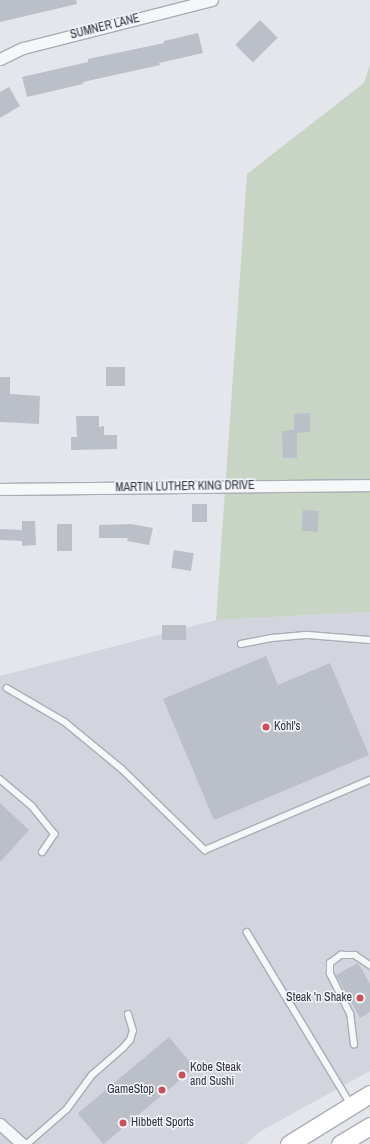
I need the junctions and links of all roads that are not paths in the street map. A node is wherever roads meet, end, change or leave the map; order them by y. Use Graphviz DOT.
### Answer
graph roads {
  1 [pos="212,0"];
  2 [pos="0,59"];
  3 [pos="370,484"];
  4 [pos="0,489"];
  5 [pos="370,640"];
  6 [pos="241,644"];
  7 [pos="6,688"];
  8 [pos="0,779"];
  9 [pos="370,780"];
  10 [pos="43,852"];
  11 [pos="246,932"];
  12 [pos="370,965"];
  13 [pos="128,1014"];
  14 [pos="354,1045"];
  15 [pos="370,1094"];
  16 [pos="351,1105"];
  17 [pos="0,1124"];
  18 [pos="368,1129"];
  19 [pos="22,1144"];
  20 [pos="27,1144"];
  21 [pos="289,1144"];
  22 [pos="340,1144"];
  1 -- 2 [label="street, SUMNER LANE"];
  3 -- 4 [label="street, MARTIN LUTHER KING DRIVE"];
  5 -- 6 [label="lane"];
  7 -- 9 [label="lane"];
  8 -- 10 [label="lane"];
  11 -- 16 [label="lane"];
  12 -- 14 [label="lane"];
  13 -- 20 [label="lane"];
  15 -- 16 [label="main road"];
  16 -- 21 [label="main road"];
  17 -- 19 [label="street"];
  18 -- 22 [label="main road"];
}
